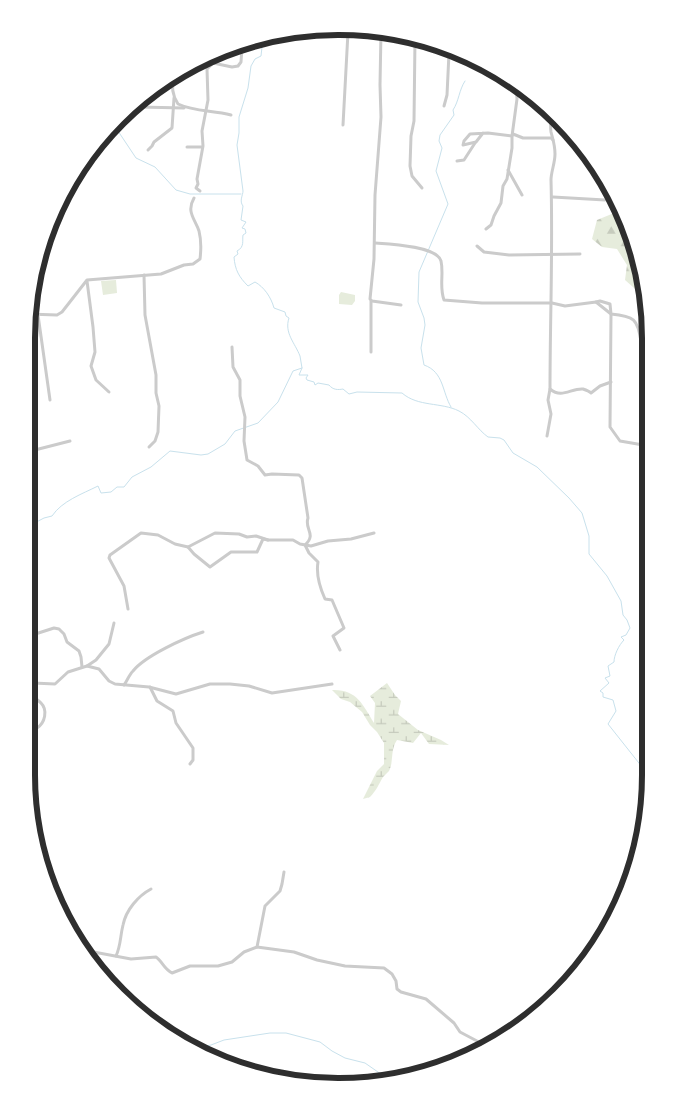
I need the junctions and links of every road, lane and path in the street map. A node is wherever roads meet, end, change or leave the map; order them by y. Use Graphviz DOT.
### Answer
graph roads {
  1 [pos="348,35"];
  2 [pos="381,38"];
  3 [pos="415,45"];
  4 [pos="242,51"];
  5 [pos="449,56"];
  6 [pos="213,63"];
  7 [pos="172,85"];
  8 [pos="517,93"];
  9 [pos="174,98"];
  10 [pos="444,106"];
  11 [pos="142,107"];
  12 [pos="172,107"];
  13 [pos="187,108"];
  14 [pos="206,110"];
  15 [pos="230,115"];
  16 [pos="551,122"];
  17 [pos="344,125"];
  18 [pos="483,133"];
  19 [pos="512,135"];
  20 [pos="555,142"];
  21 [pos="476,143"];
  22 [pos="187,147"];
  23 [pos="202,147"];
  24 [pos="148,150"];
  25 [pos="458,161"];
  26 [pos="508,170"];
  27 [pos="422,188"];
  28 [pos="200,191"];
  29 [pos="522,195"];
  30 [pos="553,197"];
  31 [pos="194,198"];
  32 [pos="605,200"];
  33 [pos="486,229"];
  34 [pos="375,243"];
  35 [pos="477,246"];
  36 [pos="551,254"];
  37 [pos="580,254"];
  38 [pos="144,275"];
  39 [pos="87,280"];
  40 [pos="371,300"];
  41 [pos="596,302"];
  42 [pos="552,303"];
  43 [pos="402,305"];
  44 [pos="612,314"];
  45 [pos="38,315"];
  46 [pos="642,342"];
  47 [pos="232,347"];
  48 [pos="371,352"];
  49 [pos="611,382"];
  50 [pos="550,389"];
  51 [pos="109,392"];
  52 [pos="50,400"];
  53 [pos="547,436"];
  54 [pos="70,441"];
  55 [pos="642,445"];
  56 [pos="149,447"];
  57 [pos="35,450"];
  58 [pos="374,533"];
  59 [pos="268,540"];
  60 [pos="305,545"];
  61 [pos="188,547"];
  62 [pos="128,609"];
  63 [pos="114,623"];
  64 [pos="203,632"];
  65 [pos="35,634"];
  66 [pos="340,650"];
  67 [pos="87,666"];
  68 [pos="82,667"];
  69 [pos="35,683"];
  70 [pos="332,684"];
  71 [pos="124,685"];
  72 [pos="150,687"];
  73 [pos="35,699"];
  74 [pos="35,729"];
  75 [pos="190,764"];
  76 [pos="284,872"];
  77 [pos="151,889"];
  78 [pos="257,948"];
  79 [pos="93,952"];
  80 [pos="116,956"];
  81 [pos="480,1043"];
  1 -- 17 [label="street"];
  2 -- 34 [label="street"];
  3 -- 27 [label="street"];
  4 -- 6 [label="street"];
  5 -- 10 [label="street"];
  6 -- 14 [label="street"];
  7 -- 9 [label="street"];
  8 -- 19 [label="street"];
  9 -- 12 [label="street"];
  9 -- 13 [label="street"];
  11 -- 12 [label="street"];
  12 -- 13 [label="street"];
  12 -- 24 [label="street"];
  13 -- 14 [label="street"];
  14 -- 15 [label="street"];
  14 -- 23 [label="street"];
  16 -- 20 [label="street"];
  18 -- 19 [label="street"];
  18 -- 21 [label="street"];
  18 -- 21 [label="street"];
  19 -- 20 [label="street"];
  19 -- 26 [label="street"];
  20 -- 30 [label="street"];
  21 -- 25 [label="street"];
  22 -- 23 [label="street"];
  23 -- 28 [label="street"];
  26 -- 29 [label="street"];
  26 -- 33 [label="street"];
  30 -- 32 [label="street"];
  30 -- 36 [label="street"];
  31 -- 38 [label="street"];
  34 -- 40 [label="street"];
  34 -- 42 [label="street"];
  35 -- 36 [label="street"];
  36 -- 37 [label="street"];
  36 -- 42 [label="street"];
  38 -- 39 [label="street"];
  38 -- 56 [label="street"];
  39 -- 45 [label="street"];
  39 -- 51 [label="street"];
  40 -- 43 [label="street"];
  40 -- 48 [label="street"];
  41 -- 42 [label="street"];
  41 -- 44 [label="street"];
  41 -- 44 [label="street"];
  42 -- 50 [label="street"];
  44 -- 46 [label="street"];
  44 -- 49 [label="street"];
  45 -- 52 [label="street"];
  47 -- 60 [label="street"];
  49 -- 50 [label="street"];
  49 -- 55 [label="street"];
  50 -- 53 [label="street"];
  54 -- 57 [label="street"];
  58 -- 60 [label="street"];
  59 -- 60 [label="street"];
  59 -- 61 [label="street"];
  59 -- 61 [label="street"];
  60 -- 66 [label="street"];
  61 -- 62 [label="street"];
  63 -- 67 [label="street"];
  64 -- 71 [label="street"];
  65 -- 68 [label="street"];
  67 -- 68 [label="street"];
  67 -- 71 [label="street"];
  68 -- 69 [label="street"];
  70 -- 72 [label="street"];
  71 -- 72 [label="street"];
  72 -- 75 [label="street"];
  73 -- 74 [label="street"];
  76 -- 78 [label="street"];
  77 -- 80 [label="street"];
  78 -- 80 [label="street"];
  78 -- 81 [label="street"];
  79 -- 80 [label="street"];
}
